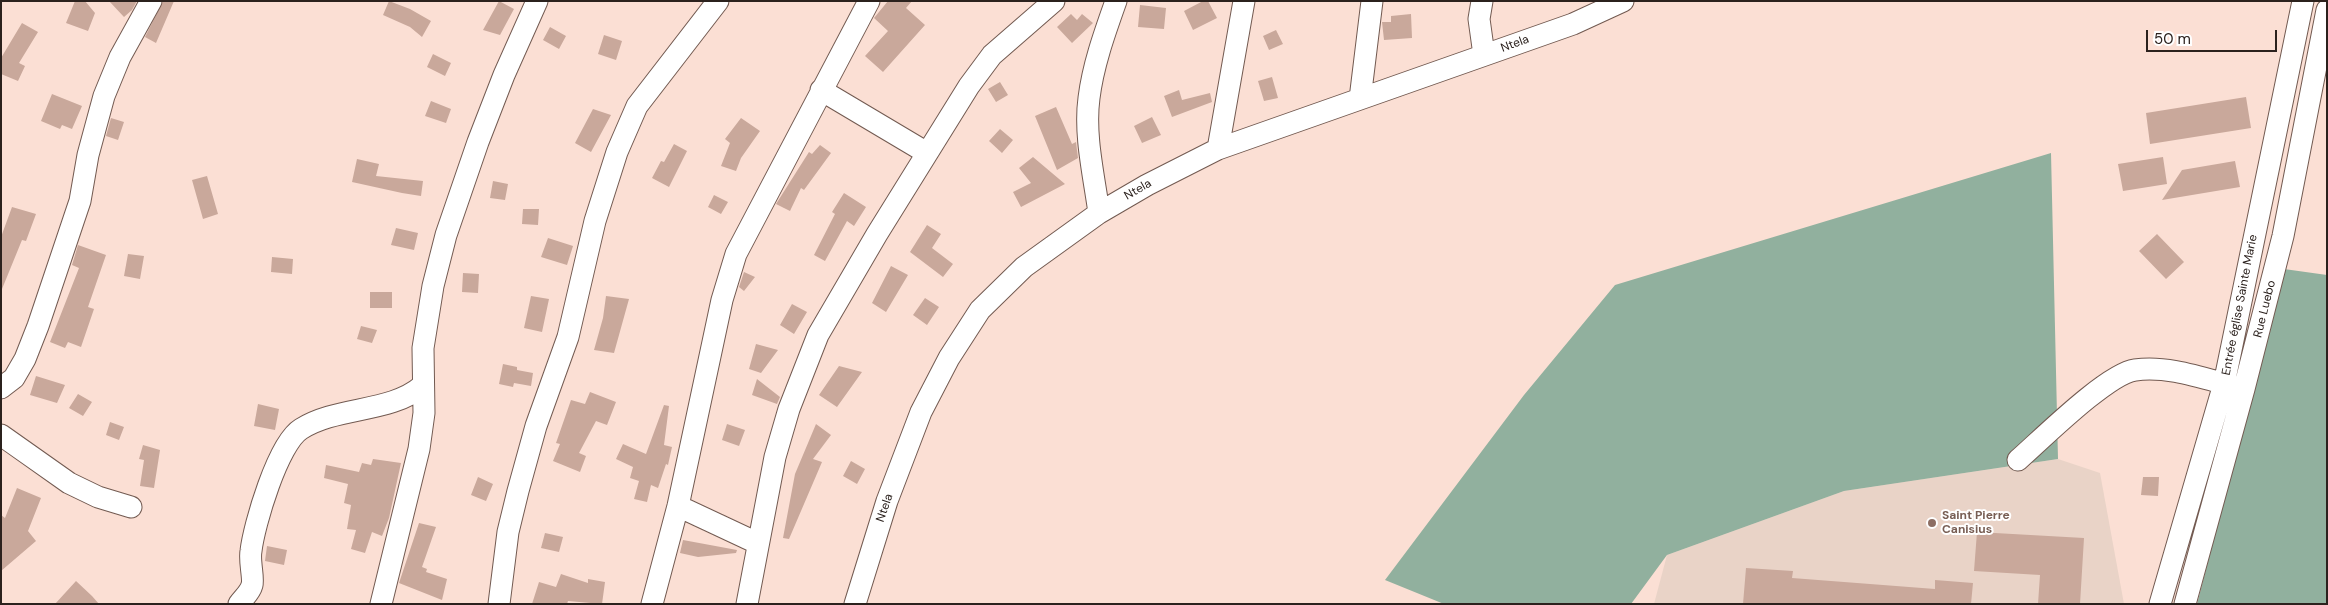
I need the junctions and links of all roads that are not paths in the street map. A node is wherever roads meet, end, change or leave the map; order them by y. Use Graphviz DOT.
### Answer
graph roads {
  1 [pos="151,1"];
  2 [pos="537,1"];
  3 [pos="718,1"];
  4 [pos="869,1"];
  5 [pos="1054,1"];
  6 [pos="1116,1"];
  7 [pos="1244,1"];
  8 [pos="1372,1"];
  9 [pos="1482,1"];
  10 [pos="1623,1"];
  11 [pos="2303,1"];
  12 [pos="2327,10"];
  13 [pos="1484,56"];
  14 [pos="821,90"];
  15 [pos="1360,99"];
  16 [pos="1218,149"];
  17 [pos="927,153"];
  18 [pos="1099,213"];
  19 [pos="2224,384"];
  20 [pos="422,386"];
  21 [pos="1,388"];
  22 [pos="2244,389"];
  23 [pos="1,435"];
  24 [pos="2018,460"];
  25 [pos="678,506"];
  26 [pos="131,507"];
  27 [pos="757,543"];
  28 [pos="239,604"];
  29 [pos="381,604"];
  30 [pos="499,604"];
  31 [pos="652,604"];
  32 [pos="746,604"];
  33 [pos="855,604"];
  34 [pos="2160,604"];
  35 [pos="2184,604"];
  1 -- 21 [label="street"];
  2 -- 20 [label="street"];
  3 -- 30 [label="street"];
  4 -- 14 [label="street"];
  5 -- 17 [label="street"];
  6 -- 18 [label="street"];
  7 -- 16 [label="street"];
  8 -- 15 [label="street"];
  9 -- 13 [label="street"];
  10 -- 13 [label="street, Ntela"];
  11 -- 19 [label="street, Entrée église Sainte Marie"];
  12 -- 22 [label="street, Rue Luebo"];
  13 -- 15 [label="street, Ntela"];
  14 -- 17 [label="street"];
  14 -- 25 [label="street"];
  15 -- 16 [label="street, Ntela"];
  16 -- 18 [label="street, Ntela"];
  17 -- 27 [label="street"];
  18 -- 33 [label="street, Ntela"];
  19 -- 22 [label="street"];
  19 -- 24 [label="street"];
  19 -- 34 [label="street, Entrée église Sainte Marie"];
  20 -- 28 [label="street"];
  20 -- 29 [label="street"];
  22 -- 35 [label="street, Rue Luebo"];
  23 -- 26 [label="street"];
  25 -- 27 [label="street"];
  25 -- 31 [label="street"];
  27 -- 32 [label="street"];
}
